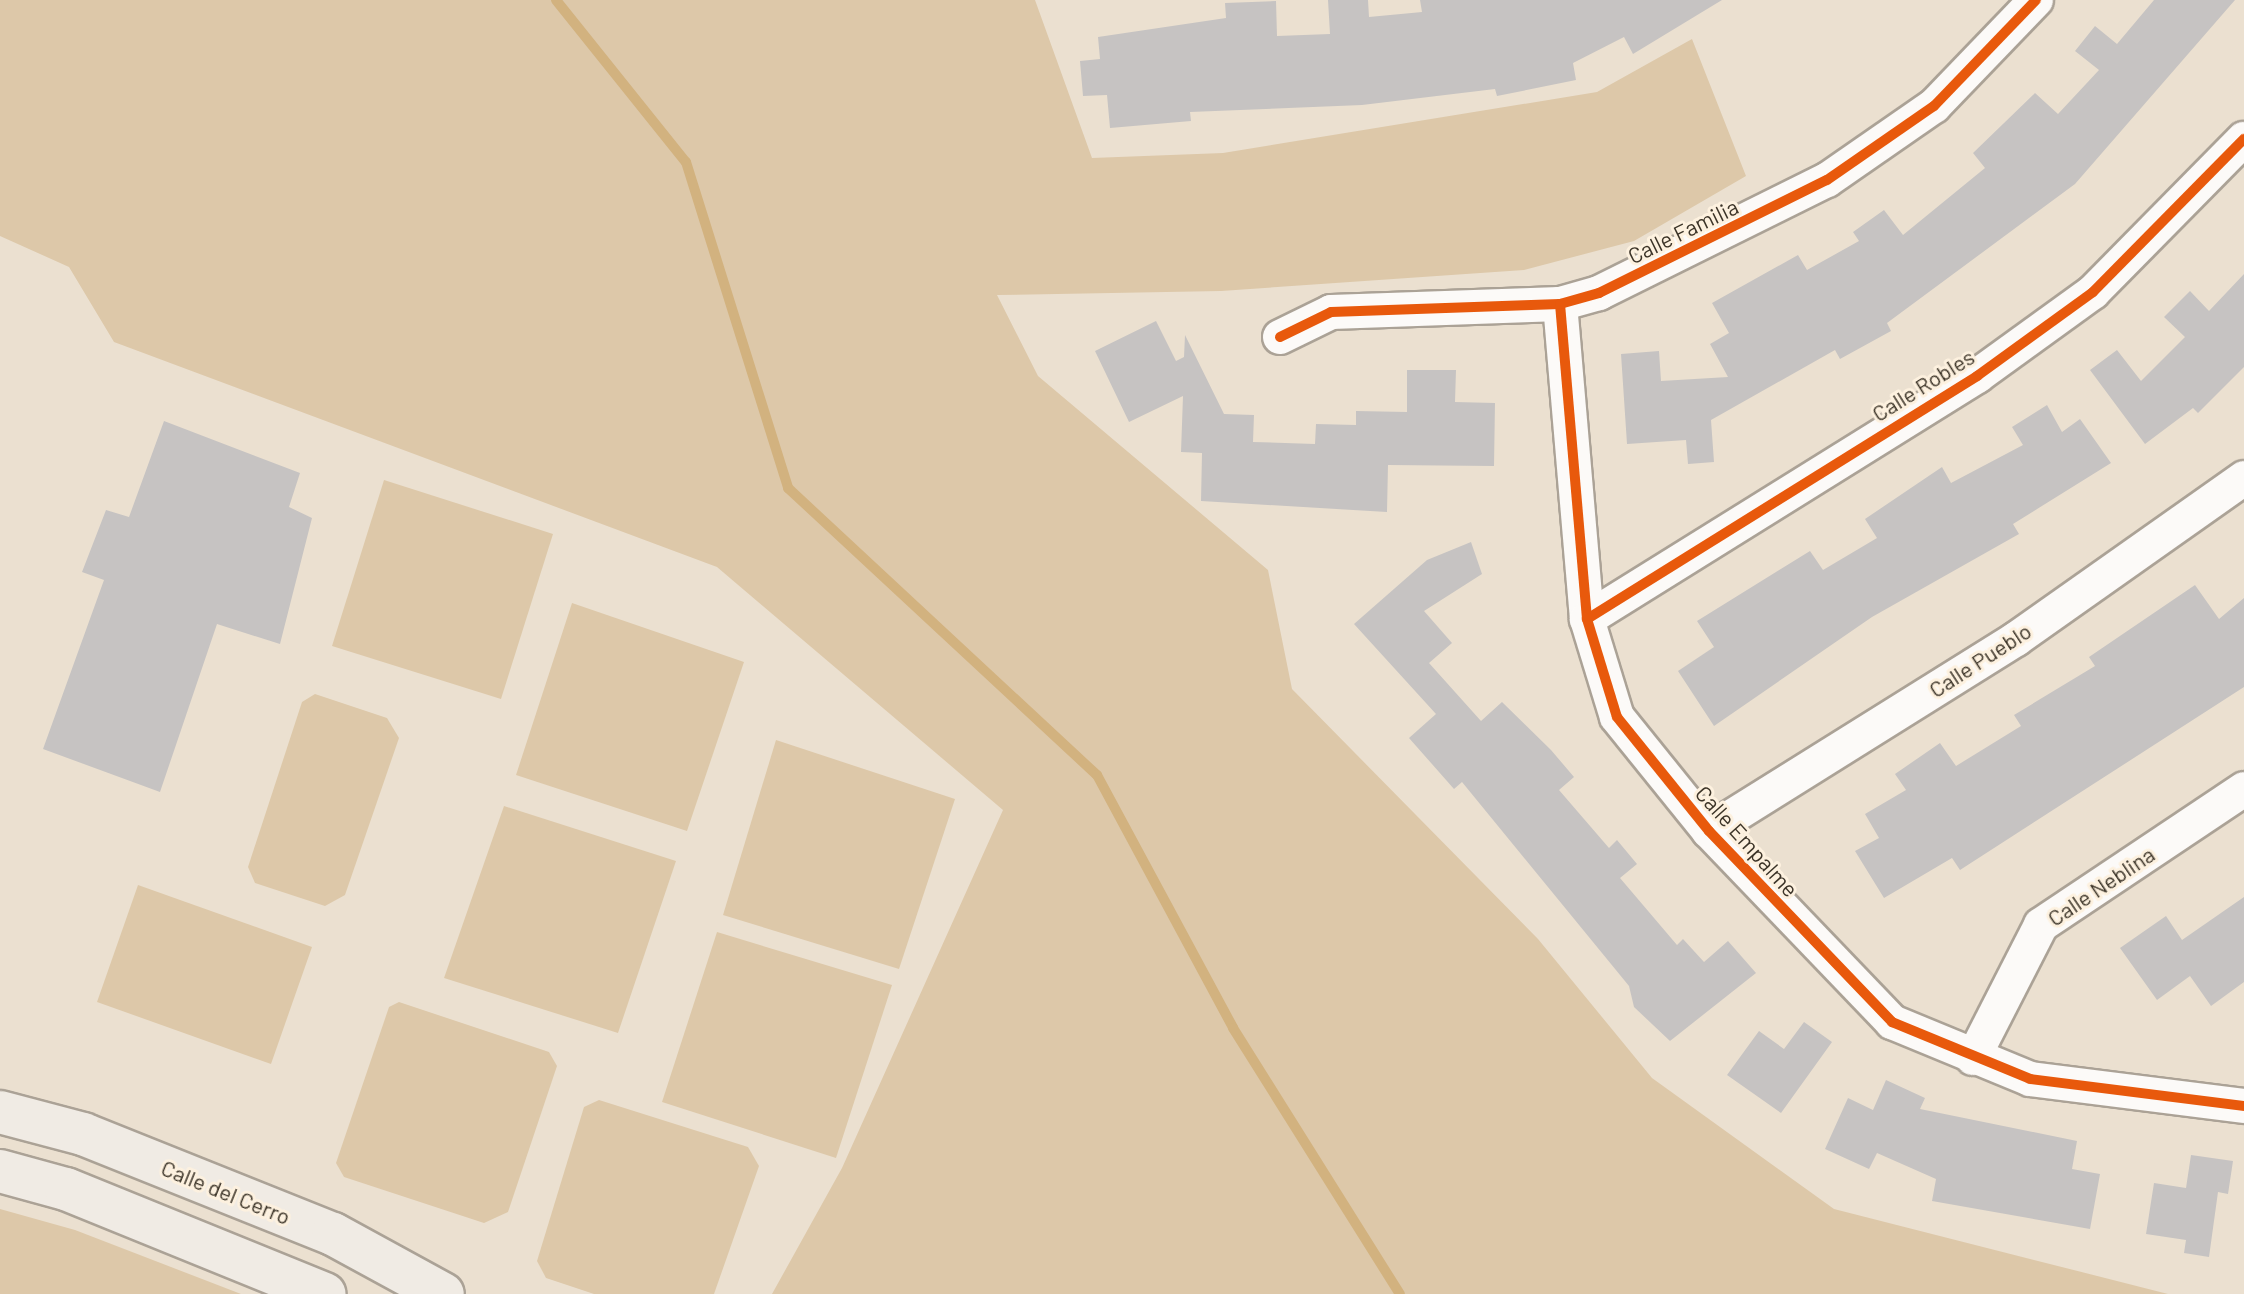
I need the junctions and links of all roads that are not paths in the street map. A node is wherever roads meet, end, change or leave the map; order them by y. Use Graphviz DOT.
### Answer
graph roads {
  1 [pos="2036,0"];
  2 [pos="2244,139"];
  3 [pos="1560,304"];
  4 [pos="1280,337"];
  5 [pos="2244,478"];
  6 [pos="1587,619"];
  7 [pos="2244,789"];
  8 [pos="1709,831"];
  9 [pos="1973,1058"];
  10 [pos="2244,1106"];
  11 [pos="0,1112"];
  12 [pos="0,1171"];
  13 [pos="325,1294"];
  14 [pos="443,1294"];
  1 -- 3 [label="street, Calle Familia"];
  2 -- 6 [label="street, Calle Robles"];
  3 -- 4 [label="street, Calle Familia"];
  3 -- 6 [label="street, Calle Empalme"];
  5 -- 8 [label="street, Calle Pueblo"];
  6 -- 8 [label="street, Calle Empalme"];
  7 -- 9 [label="street, Calle Neblina"];
  8 -- 9 [label="street, Calle Empalme"];
  9 -- 10 [label="street, Calle Empalme"];
  11 -- 14 [label="main road, Calle del Cerro"];
  12 -- 13 [label="main road"];
}
